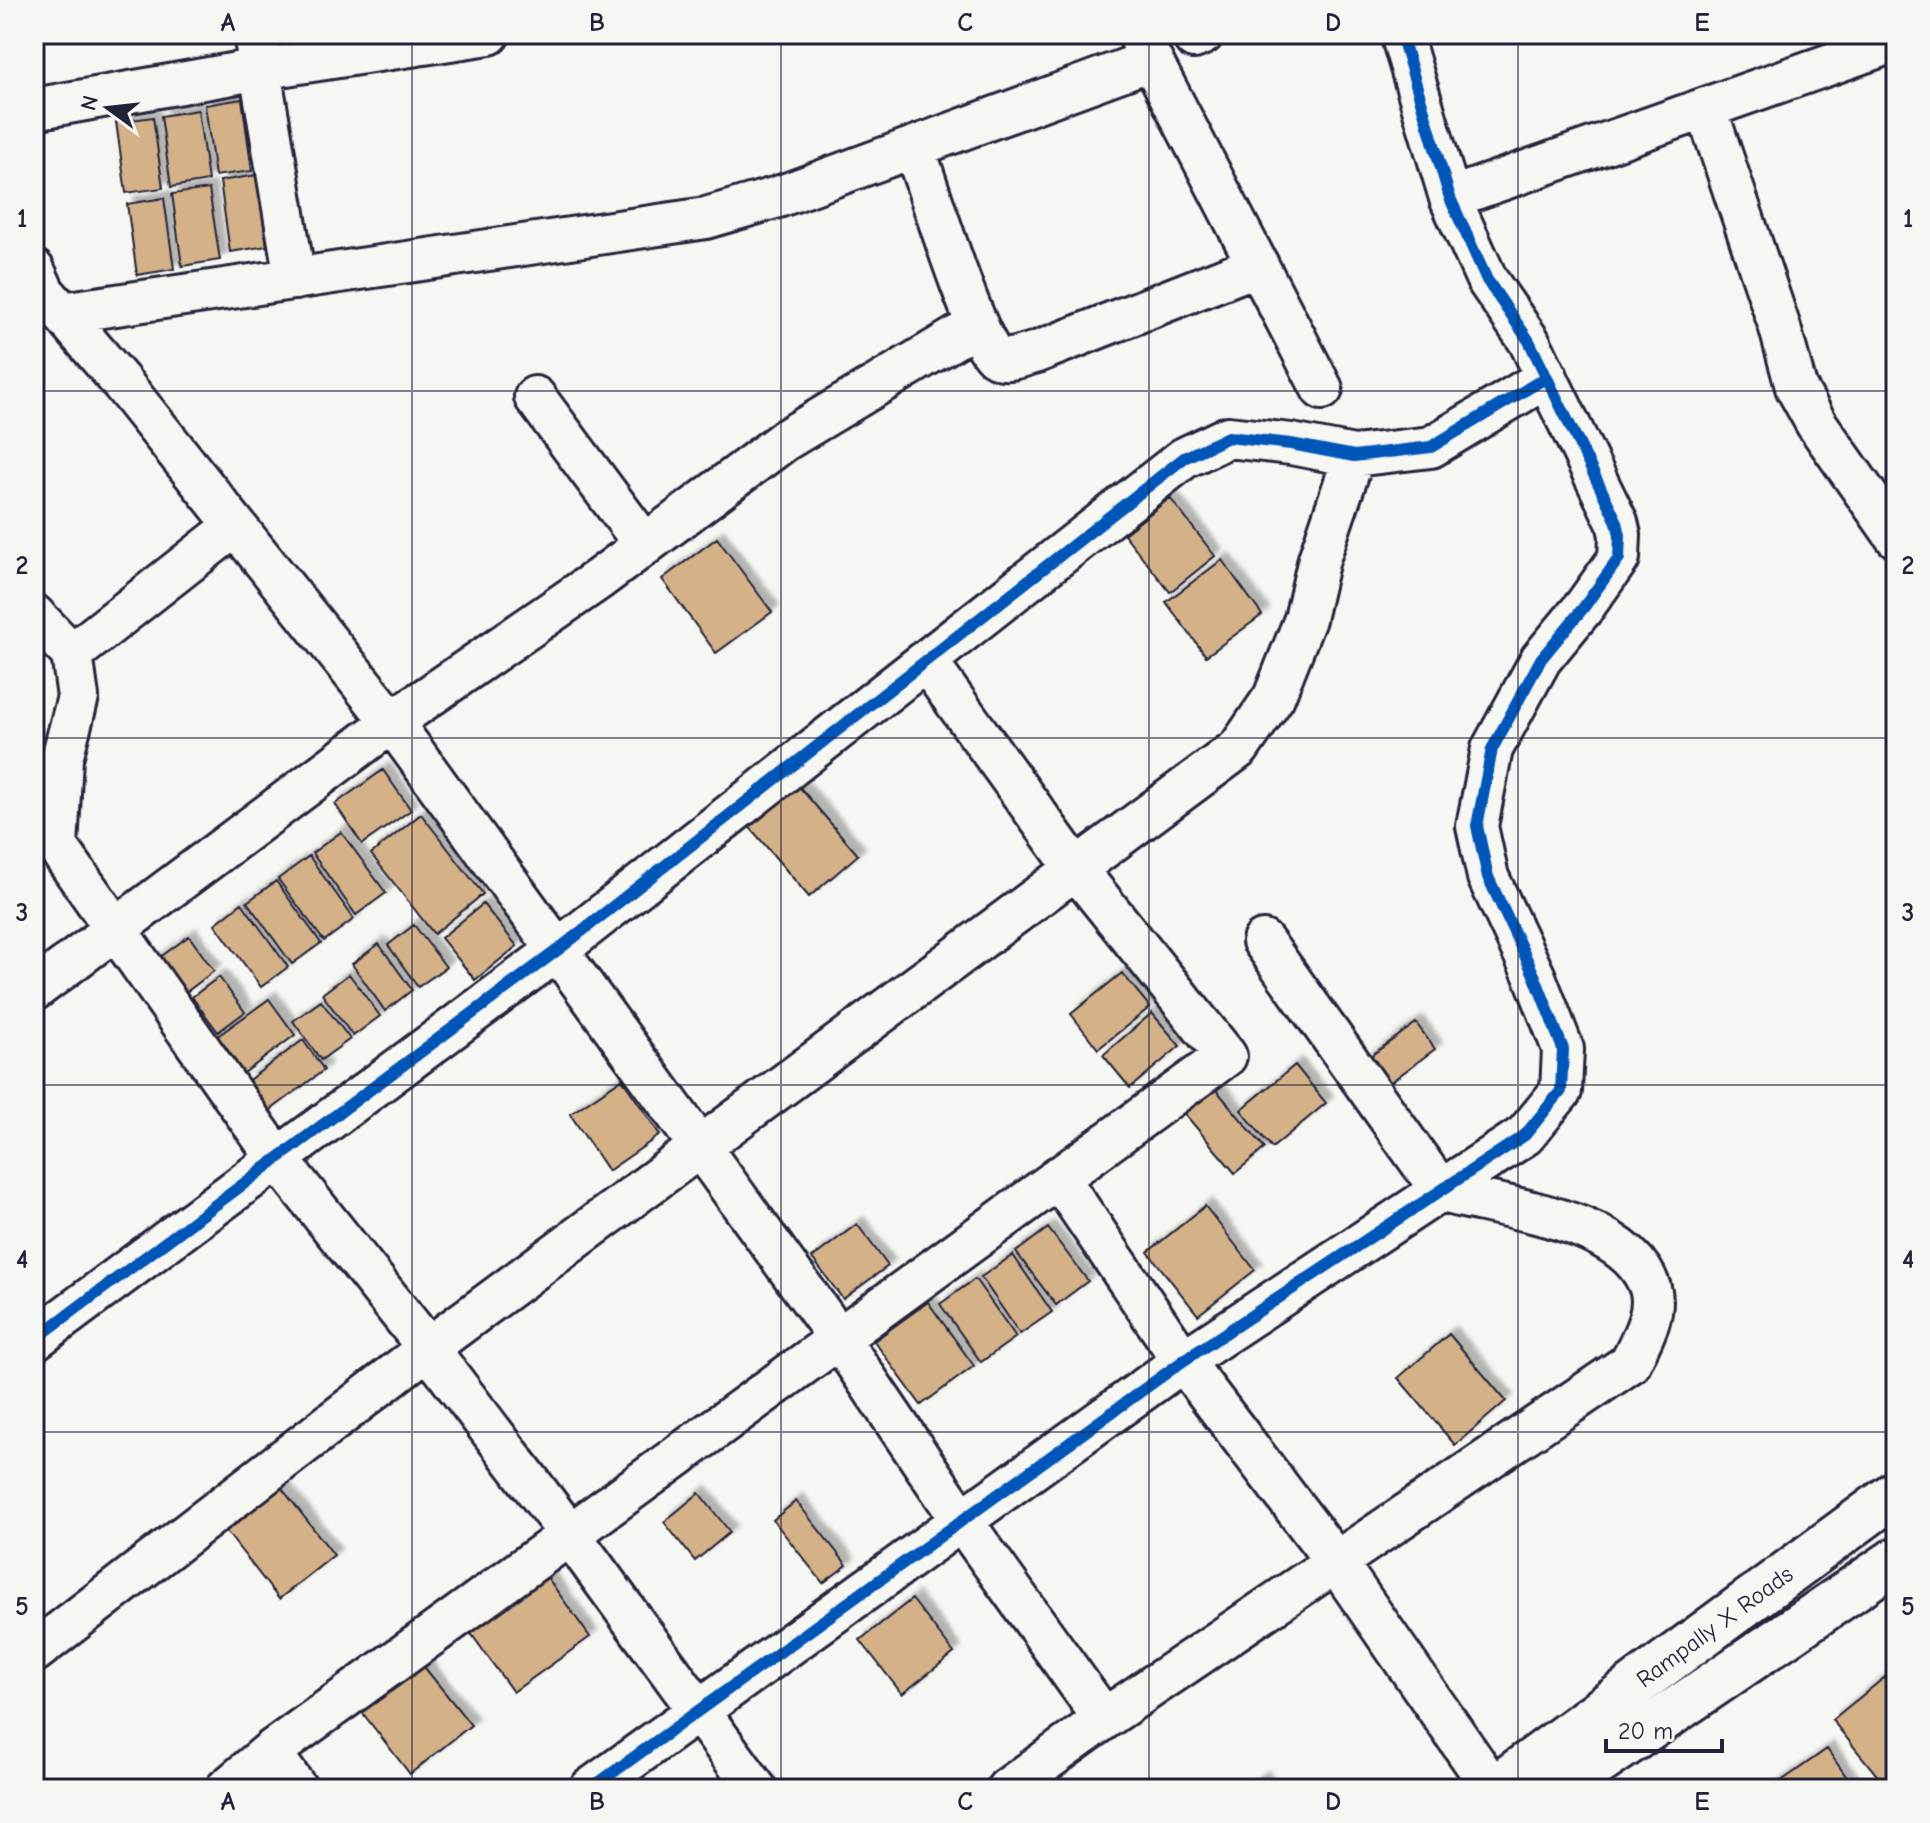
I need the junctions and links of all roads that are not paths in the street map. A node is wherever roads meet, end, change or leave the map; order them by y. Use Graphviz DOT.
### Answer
graph roads {
  1 [pos="489,34"];
  2 [pos="1401,34"];
  3 [pos="1896,41"];
  4 [pos="1144,47"];
  5 [pos="257,52"];
  6 [pos="1706,108"];
  7 [pos="34,109"];
  8 [pos="914,147"];
  9 [pos="1450,198"];
  10 [pos="1258,265"];
  11 [pos="34,270"];
  12 [pos="295,279"];
  13 [pos="62,313"];
  14 [pos="977,325"];
  15 [pos="1547,377"];
  16 [pos="1322,389"];
  17 [pos="535,397"];
  18 [pos="1354,456"];
  19 [pos="235,526"];
  20 [pos="1896,537"];
  21 [pos="645,545"];
  22 [pos="34,615"];
  23 [pos="72,654"];
  24 [pos="926,661"];
  25 [pos="392,722"];
  26 [pos="1076,869"];
  27 [pos="115,929"];
  28 [pos="1263,941"];
  29 [pos="559,949"];
  30 [pos="34,990"];
  31 [pos="701,1146"];
  32 [pos="277,1158"];
  33 [pos="1058,1177"];
  34 [pos="1442,1192"];
  35 [pos="838,1337"];
  36 [pos="34,1340"];
  37 [pos="428,1348"];
  38 [pos="1183,1361"];
  39 [pos="1896,1493"];
  40 [pos="963,1522"];
  41 [pos="571,1536"];
  42 [pos="1336,1562"];
  43 [pos="1891,1575"];
  44 [pos="34,1652"];
  45 [pos="698,1711"];
  46 [pos="1104,1719"];
  47 [pos="270,1752"];
  48 [pos="226,1789"];
  49 [pos="297,1789"];
  50 [pos="590,1789"];
  51 [pos="756,1789"];
  52 [pos="1007,1789"];
  53 [pos="1493,1789"];
  54 [pos="1560,1789"];
  1 -- 5 [label="street"];
  2 -- 9 [label="street"];
  3 -- 6 [label="street"];
  4 -- 8 [label="street"];
  4 -- 10 [label="street"];
  5 -- 7 [label="street"];
  5 -- 12 [label="street"];
  6 -- 9 [label="street"];
  6 -- 20 [label="street"];
  8 -- 12 [label="street"];
  8 -- 14 [label="street"];
  9 -- 15 [label="street"];
  10 -- 14 [label="street"];
  10 -- 16 [label="street"];
  11 -- 13 [label="street"];
  12 -- 13 [label="street"];
  13 -- 19 [label="street"];
  14 -- 21 [label="street"];
  15 -- 18 [label="street"];
  15 -- 34 [label="street"];
  17 -- 21 [label="street"];
  18 -- 24 [label="street"];
  18 -- 26 [label="street"];
  19 -- 23 [label="street"];
  19 -- 25 [label="street"];
  21 -- 25 [label="street"];
  22 -- 23 [label="street"];
  23 -- 27 [label="street"];
  24 -- 26 [label="street"];
  24 -- 29 [label="street"];
  25 -- 27 [label="street"];
  25 -- 29 [label="street"];
  26 -- 31 [label="street"];
  26 -- 33 [label="street"];
  27 -- 30 [label="street"];
  27 -- 32 [label="street"];
  28 -- 34 [label="street"];
  29 -- 31 [label="street"];
  29 -- 32 [label="street"];
  31 -- 35 [label="street"];
  31 -- 37 [label="street"];
  32 -- 36 [label="street"];
  32 -- 37 [label="street"];
  33 -- 35 [label="street"];
  33 -- 38 [label="street"];
  34 -- 38 [label="street"];
  34 -- 42 [label="street"];
  35 -- 40 [label="street"];
  35 -- 41 [label="street"];
  37 -- 41 [label="street"];
  37 -- 44 [label="street"];
  38 -- 40 [label="street"];
  38 -- 42 [label="street"];
  39 -- 53 [label="main road, Rampally X Roads"];
  40 -- 45 [label="street"];
  40 -- 46 [label="street"];
  41 -- 45 [label="street"];
  41 -- 47 [label="street"];
  42 -- 46 [label="street"];
  42 -- 53 [label="street"];
  43 -- 54 [label="main road"];
  45 -- 50 [label="street"];
  45 -- 51 [label="street"];
  46 -- 52 [label="street"];
  47 -- 48 [label="street"];
  47 -- 49 [label="street"];
}
